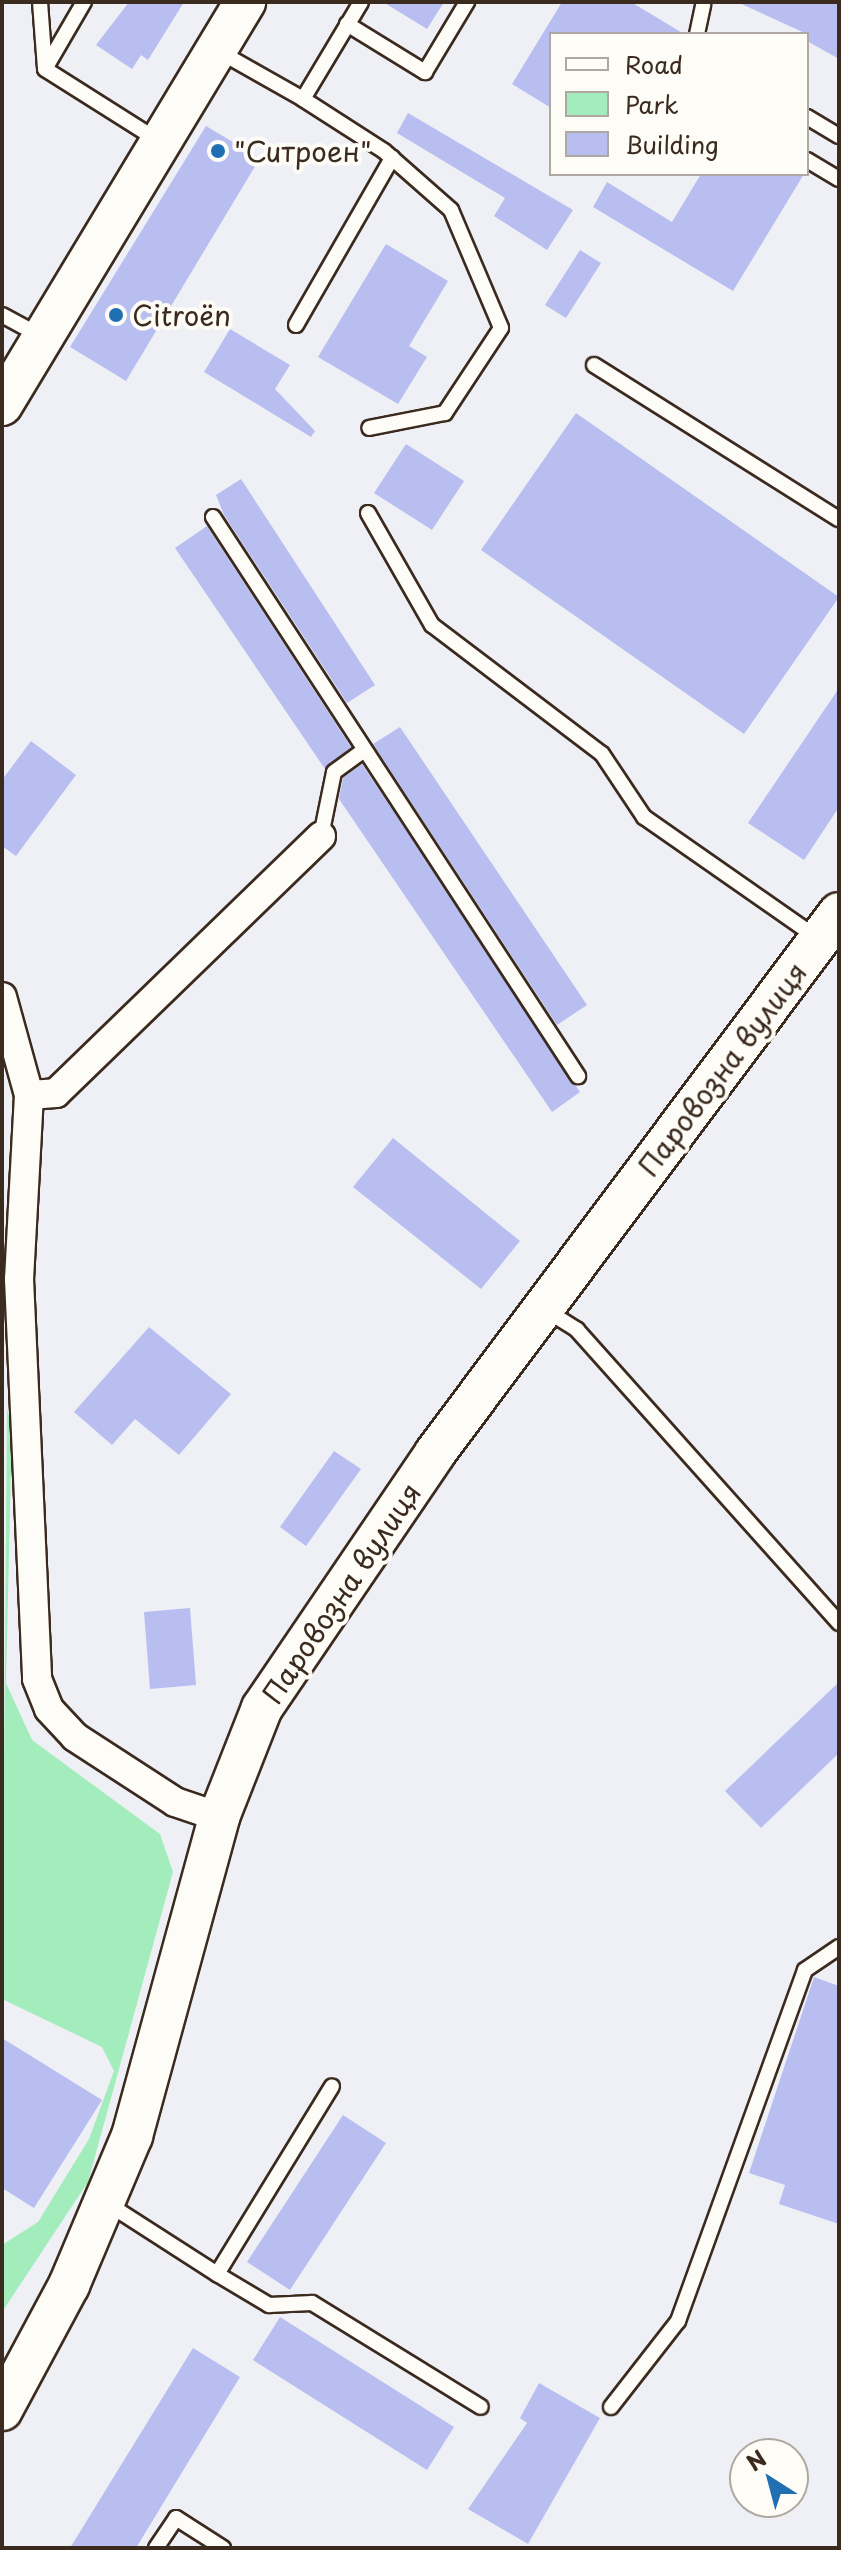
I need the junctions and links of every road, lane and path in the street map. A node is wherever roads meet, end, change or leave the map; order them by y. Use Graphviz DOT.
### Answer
graph roads {
  1 [pos="40,2"];
  2 [pos="84,2"];
  3 [pos="245,2"];
  4 [pos="361,2"];
  5 [pos="467,2"];
  6 [pos="703,5"];
  7 [pos="347,24"];
  8 [pos="697,32"];
  9 [pos="216,50"];
  10 [pos="45,69"];
  11 [pos="303,99"];
  12 [pos="809,118"];
  13 [pos="839,136"];
  14 [pos="160,142"];
  15 [pos="392,158"];
  16 [pos="809,161"];
  17 [pos="839,179"];
  18 [pos="2,315"];
  19 [pos="296,325"];
  20 [pos="43,337"];
  21 [pos="594,365"];
  22 [pos="2,405"];
  23 [pos="369,428"];
  24 [pos="368,513"];
  25 [pos="213,517"];
  26 [pos="839,519"];
  27 [pos="364,750"];
  28 [pos="321,836"];
  29 [pos="832,935"];
  30 [pos="2,997"];
  31 [pos="578,1076"];
  32 [pos="29,1095"];
  33 [pos="12,1230"];
  34 [pos="543,1309"];
  35 [pos="839,1623"];
  36 [pos="219,1817"];
  37 [pos="839,1947"];
  38 [pos="332,2086"];
  39 [pos="104,2202"];
  40 [pos="217,2274"];
  41 [pos="481,2407"];
  42 [pos="611,2407"];
  43 [pos="2,2410"];
  44 [pos="156,2548"];
  45 [pos="223,2548"];
  1 -- 10 [label="lane"];
  2 -- 10 [label="lane"];
  3 -- 9 [label="main road"];
  4 -- 7 [label="lane"];
  5 -- 7 [label="lane"];
  6 -- 8 [label="lane"];
  7 -- 11 [label="lane"];
  9 -- 11 [label="lane"];
  9 -- 14 [label="main road"];
  10 -- 14 [label="lane"];
  11 -- 15 [label="lane"];
  12 -- 13 [label="lane"];
  14 -- 20 [label="main road"];
  15 -- 19 [label="lane"];
  15 -- 23 [label="lane"];
  16 -- 17 [label="lane"];
  18 -- 20 [label="lane"];
  20 -- 22 [label="main road"];
  21 -- 26 [label="lane"];
  24 -- 29 [label="lane"];
  25 -- 27 [label="lane"];
  27 -- 28 [label="lane"];
  27 -- 31 [label="lane"];
  28 -- 32 [label="street"];
  29 -- 34 [label="main road, Паровозна вулиця"];
  30 -- 32 [label="street"];
  32 -- 33 [label="street"];
  33 -- 36 [label="street"];
  34 -- 35 [label="lane"];
  34 -- 36 [label="main road, Паровозна вулиця"];
  36 -- 39 [label="main road, Паровозна вулиця"];
  37 -- 42 [label="lane"];
  38 -- 40 [label="lane"];
  39 -- 40 [label="lane"];
  39 -- 43 [label="main road, Паровозна вулиця"];
  40 -- 41 [label="lane"];
  44 -- 45 [label="lane"];
}
